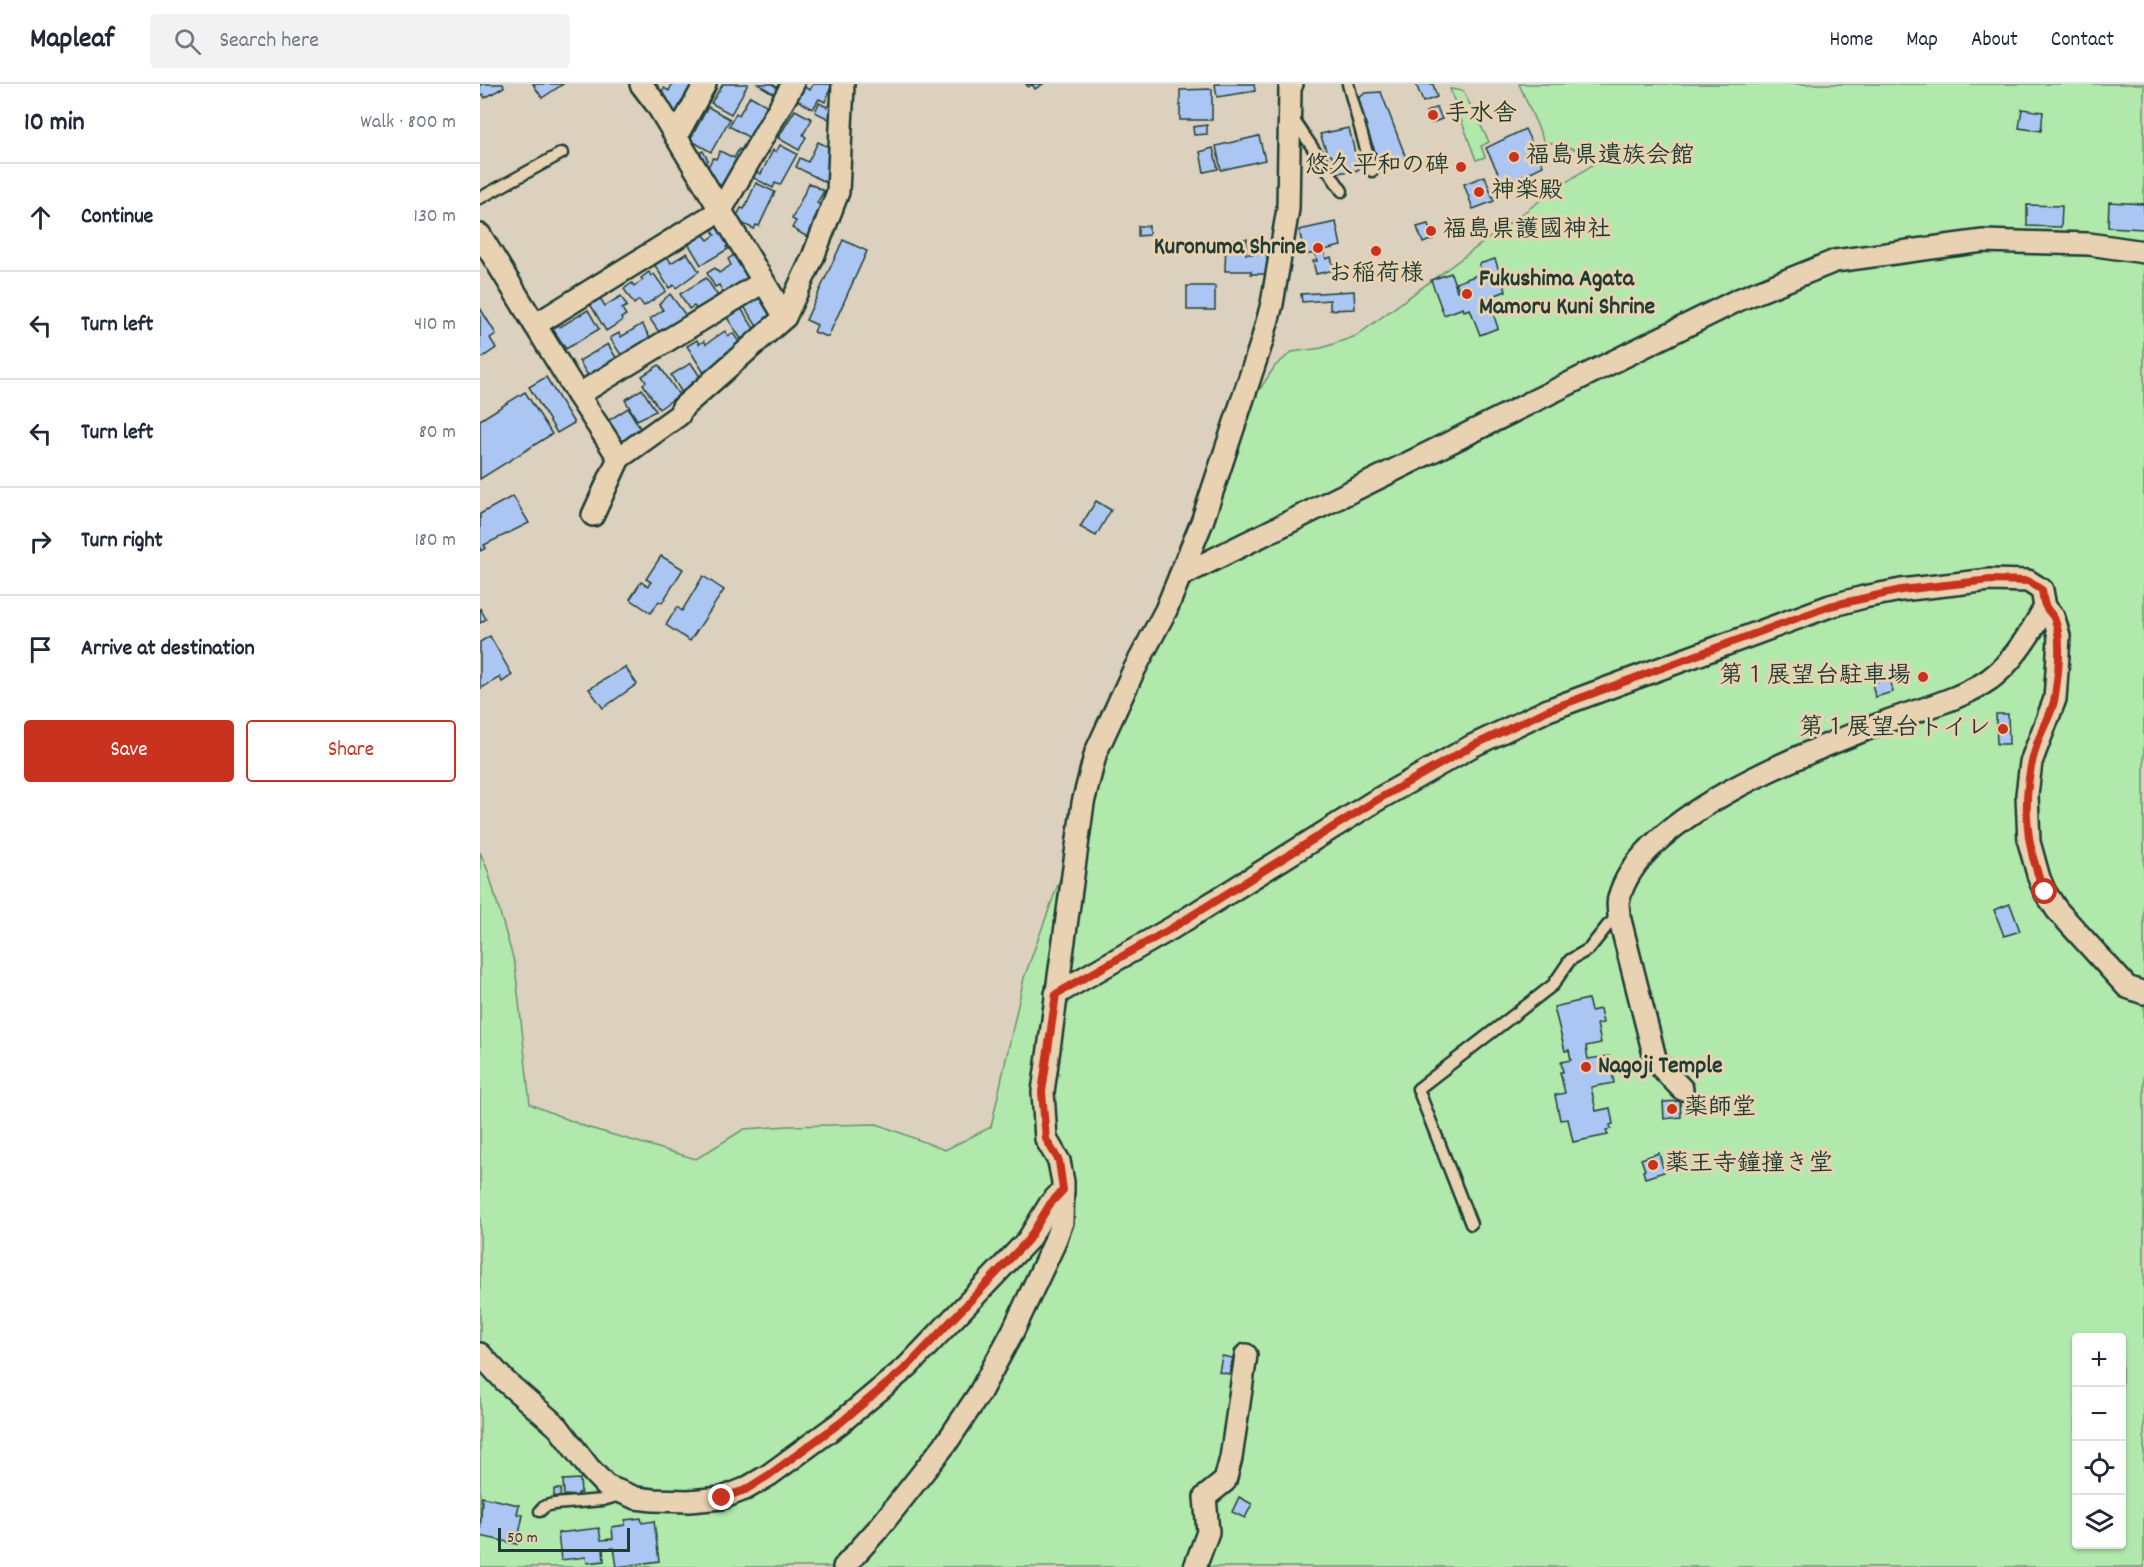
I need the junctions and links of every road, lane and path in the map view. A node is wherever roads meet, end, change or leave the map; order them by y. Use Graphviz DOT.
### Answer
graph roads {
  1 [pos="641,84"];
  2 [pos="705,84"];
  3 [pos="793,84"];
  4 [pos="843,84"];
  5 [pos="1292,84"];
  6 [pos="1348,84"];
  7 [pos="1290,116"];
  8 [pos="676,137"];
  9 [pos="562,153"];
  10 [pos="1372,171"];
  11 [pos="1342,190"];
  12 [pos="480,198"];
  13 [pos="721,210"];
  14 [pos="480,235"];
  15 [pos="2144,252"];
  16 [pos="763,282"];
  17 [pos="785,317"];
  18 [pos="535,325"];
  19 [pos="578,395"];
  20 [pos="620,458"];
  21 [pos="593,515"];
  22 [pos="1180,576"];
  23 [pos="2045,607"];
  24 [pos="1619,916"];
  25 [pos="2144,993"];
  26 [pos="1056,994"];
  27 [pos="1682,1089"];
  28 [pos="1063,1190"];
  29 [pos="1471,1224"];
  30 [pos="480,1354"];
  31 [pos="1246,1355"];
  32 [pos="623,1494"];
  33 [pos="540,1511"];
  34 [pos="844,1567"];
  35 [pos="1195,1567"];
  1 -- 8 [label="street"];
  2 -- 8 [label="street"];
  3 -- 13 [label="street"];
  4 -- 17 [label="street"];
  5 -- 7 [label="street"];
  6 -- 10 [label="lane"];
  7 -- 11 [label="lane"];
  7 -- 22 [label="street"];
  8 -- 13 [label="street"];
  9 -- 12 [label="lane"];
  13 -- 16 [label="street"];
  13 -- 18 [label="street"];
  14 -- 18 [label="street"];
  15 -- 22 [label="street"];
  16 -- 17 [label="street"];
  16 -- 19 [label="street"];
  17 -- 20 [label="street"];
  18 -- 19 [label="street"];
  19 -- 20 [label="street"];
  20 -- 21 [label="street"];
  22 -- 26 [label="street"];
  23 -- 24 [label="street"];
  23 -- 25 [label="street"];
  23 -- 26 [label="street"];
  24 -- 27 [label="street"];
  24 -- 29 [label="lane"];
  26 -- 28 [label="street"];
  28 -- 32 [label="street"];
  28 -- 34 [label="street"];
  30 -- 32 [label="street"];
  31 -- 35 [label="street"];
  32 -- 33 [label="lane"];
}
